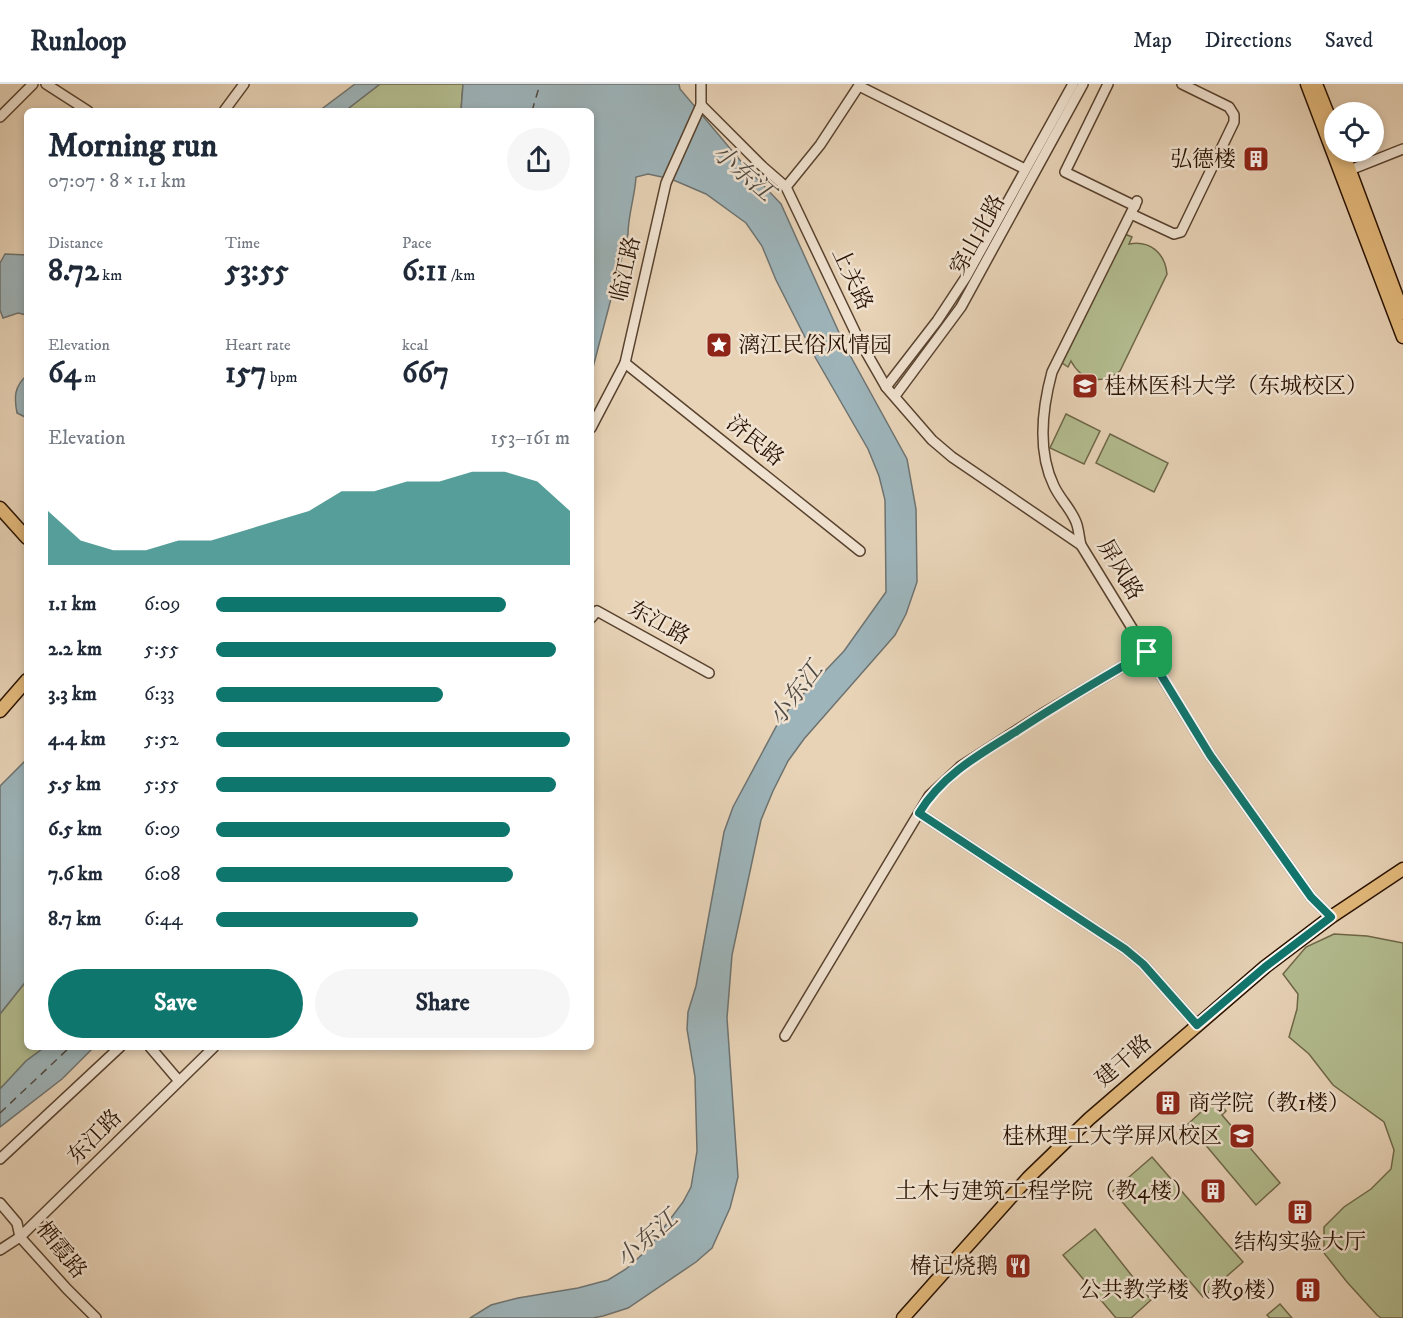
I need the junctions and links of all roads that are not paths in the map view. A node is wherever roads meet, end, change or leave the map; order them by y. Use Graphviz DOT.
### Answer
graph roads {
  1 [pos="33,84"];
  2 [pos="46,84"];
  3 [pos="244,84"];
  4 [pos="701,84"];
  5 [pos="1073,84"];
  6 [pos="1083,84"];
  7 [pos="1108,84"];
  8 [pos="1184,84"];
  9 [pos="1307,84"];
  10 [pos="1316,84"];
  11 [pos="860,85"];
  12 [pos="1200,88"];
  13 [pos="1324,104"];
  14 [pos="701,105"];
  15 [pos="83,108"];
  16 [pos="226,108"];
  17 [pos="0,117"];
  18 [pos="1403,148"];
  19 [pos="1346,162"];
  20 [pos="1025,169"];
  21 [pos="1350,170"];
  22 [pos="786,187"];
  23 [pos="1134,207"];
  24 [pos="1403,313"];
  25 [pos="1403,337"];
  26 [pos="625,363"];
  27 [pos="886,387"];
  28 [pos="895,396"];
  29 [pos="594,422"];
  30 [pos="0,508"];
  31 [pos="24,535"];
  32 [pos="1081,545"];
  33 [pos="860,550"];
  34 [pos="594,614"];
  35 [pos="1147,652"];
  36 [pos="709,673"];
  37 [pos="24,683"];
  38 [pos="0,711"];
  39 [pos="919,813"];
  40 [pos="1403,869"];
  41 [pos="1331,917"];
  42 [pos="1197,1025"];
  43 [pos="785,1036"];
  44 [pos="117,1050"];
  45 [pos="153,1050"];
  46 [pos="211,1050"];
  47 [pos="179,1081"];
  48 [pos="0,1159"];
  49 [pos="0,1203"];
  50 [pos="18,1238"];
  51 [pos="0,1250"];
  52 [pos="89,1318"];
  53 [pos="96,1318"];
  54 [pos="903,1318"];
  1 -- 17 [label="street"];
  2 -- 15 [label="street"];
  3 -- 16 [label="street"];
  4 -- 14 [label="street"];
  5 -- 20 [label="street, 穿山北路"];
  6 -- 28 [label="street, 穿山北路"];
  7 -- 23 [label="street"];
  8 -- 12 [label="street"];
  9 -- 25 [label="main road"];
  10 -- 13 [label="main road"];
  11 -- 20 [label="street"];
  11 -- 22 [label="street"];
  12 -- 23 [label="street"];
  14 -- 22 [label="street, 上关路"];
  14 -- 26 [label="street, 临江路"];
  18 -- 21 [label="street"];
  19 -- 21 [label="main road"];
  20 -- 27 [label="street, 穿山北路"];
  21 -- 24 [label="main road"];
  22 -- 27 [label="street, 上关路"];
  23 -- 32 [label="street, 屏风路"];
  26 -- 29 [label="street, 临江路"];
  26 -- 33 [label="street, 济民路"];
  27 -- 28 [label="street, 上关路"];
  28 -- 32 [label="street, 上关路"];
  30 -- 31 [label="main road"];
  32 -- 35 [label="street, 屏风路"];
  34 -- 36 [label="street, 东江路"];
  35 -- 39 [label="street"];
  35 -- 41 [label="street, 屏风路"];
  37 -- 38 [label="main road"];
  39 -- 42 [label="street"];
  39 -- 43 [label="street"];
  40 -- 41 [label="main road, 建干路"];
  41 -- 42 [label="main road, 建干路"];
  42 -- 54 [label="main road, 建干路"];
  44 -- 48 [label="street"];
  45 -- 47 [label="street"];
  46 -- 47 [label="street, 东江路"];
  47 -- 50 [label="street, 东江路"];
  49 -- 50 [label="street, 栖霞路"];
  50 -- 51 [label="street, 东江路"];
  50 -- 52 [label="street, 栖霞路"];
  50 -- 53 [label="street, 栖霞路"];
}
